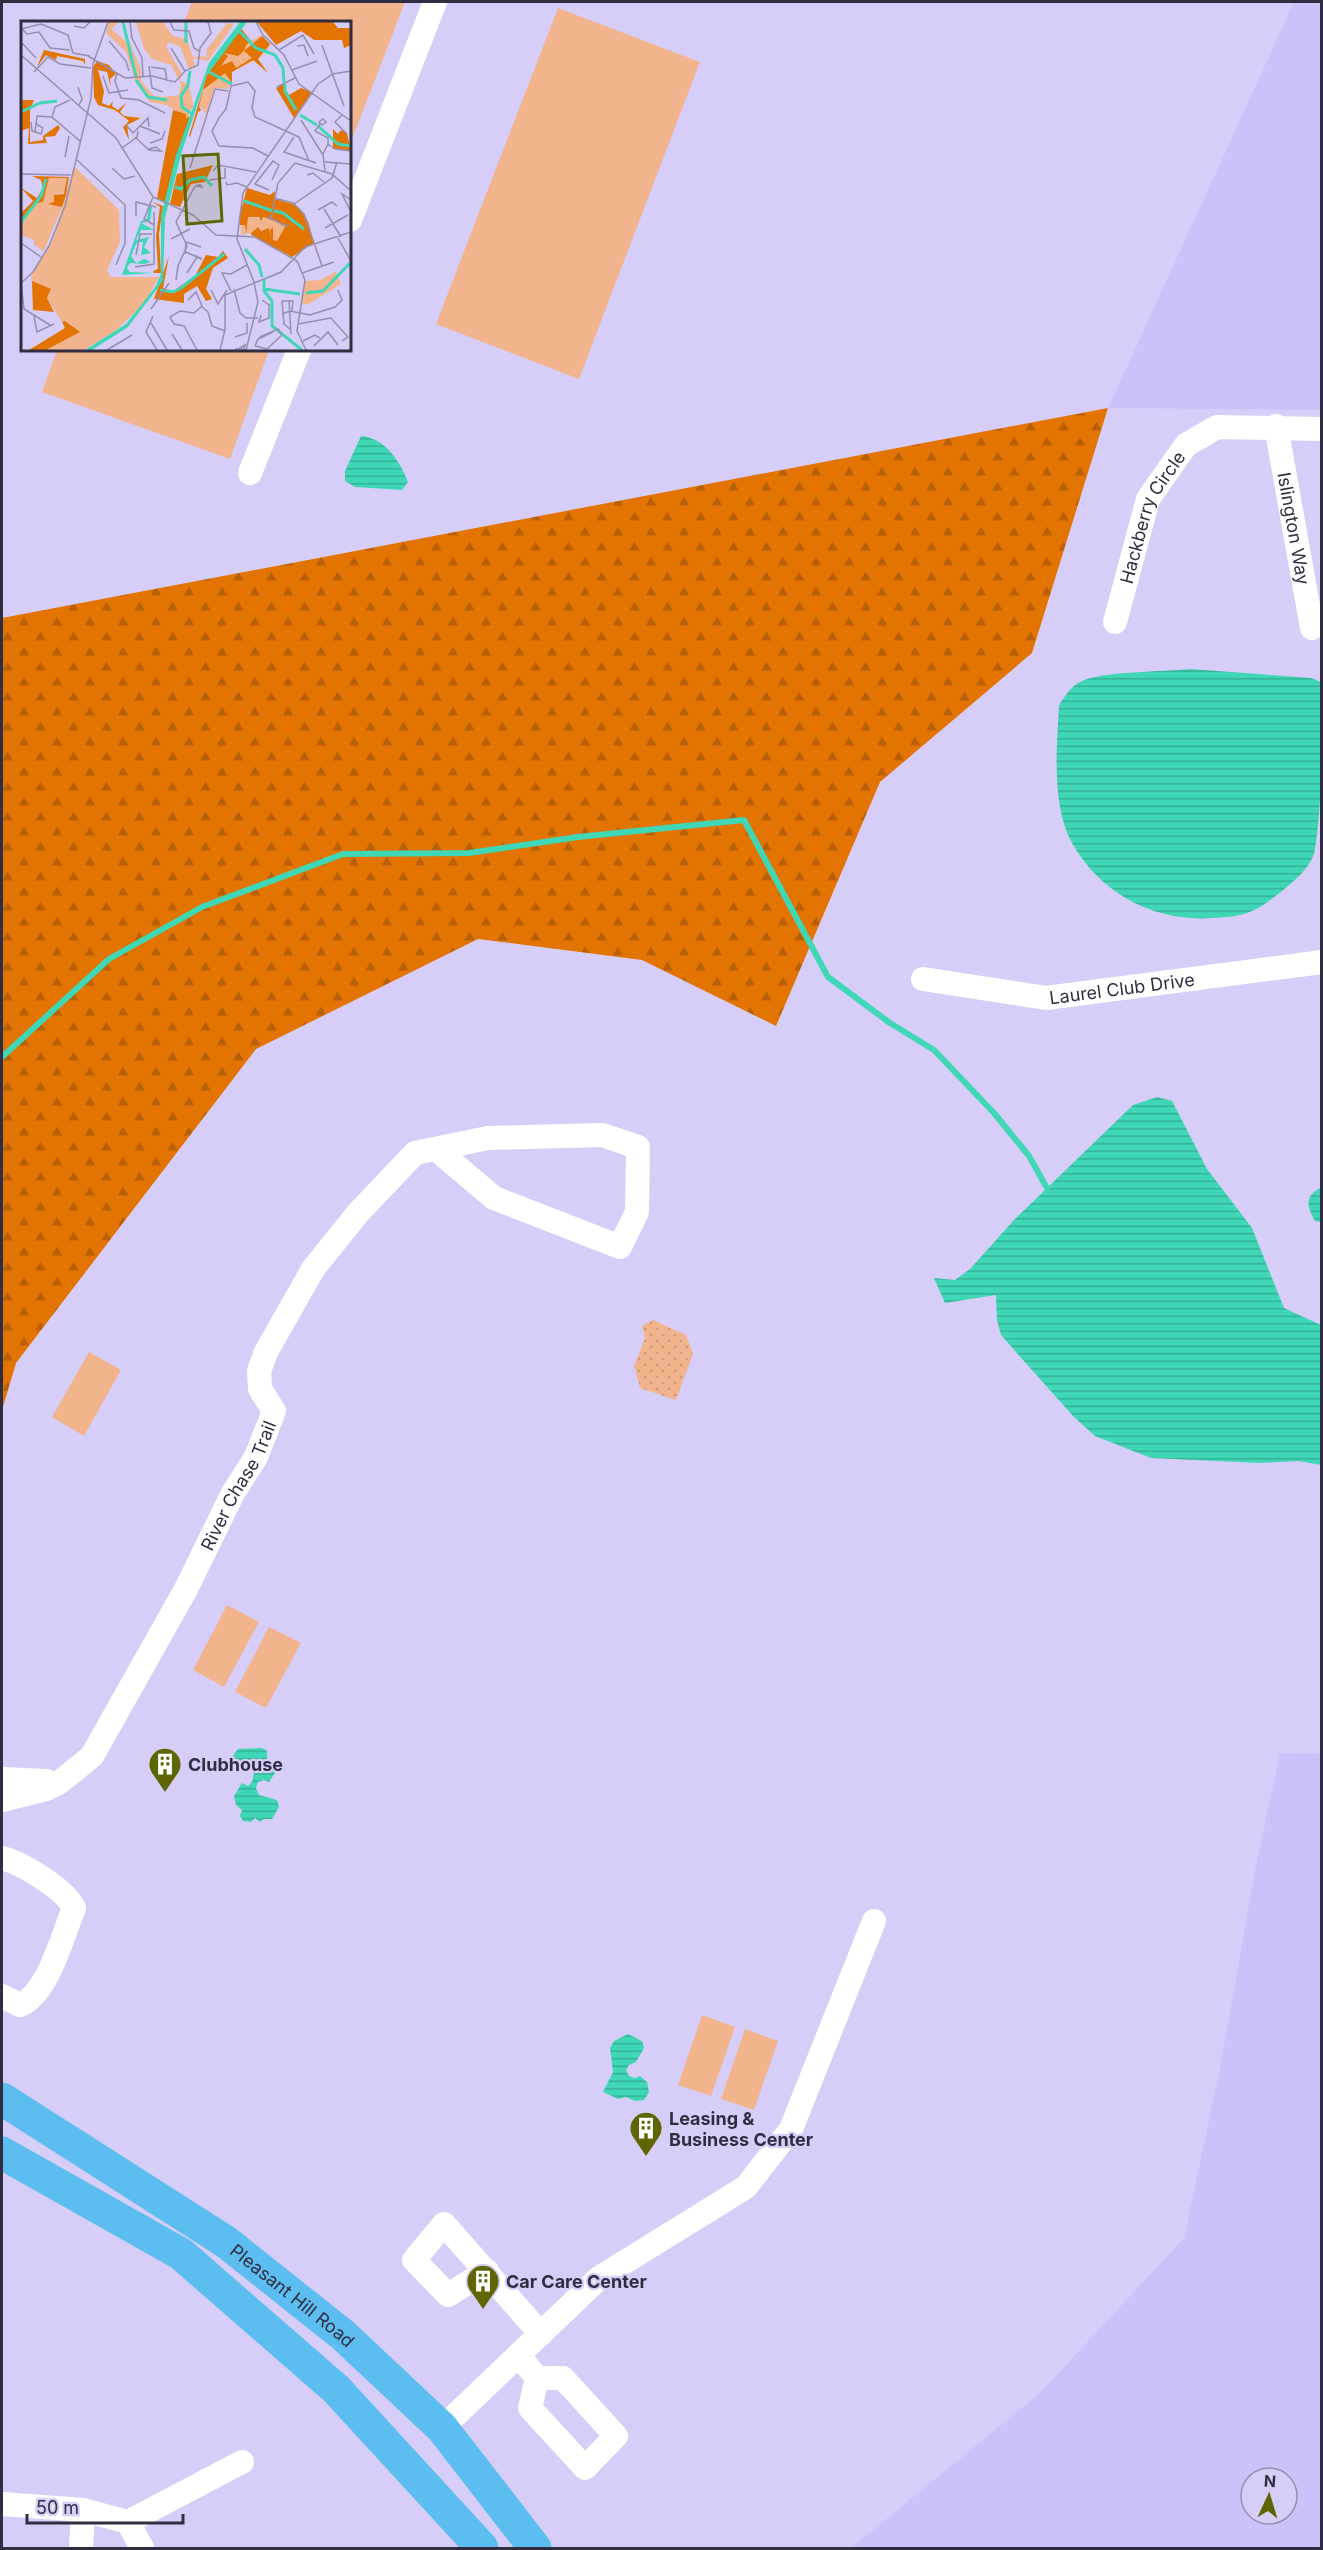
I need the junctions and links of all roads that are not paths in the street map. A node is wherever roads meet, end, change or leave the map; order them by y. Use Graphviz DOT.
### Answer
graph roads {
  1 [pos="435,2"];
  2 [pos="351,217"];
  3 [pos="299,351"];
  4 [pos="1276,426"];
  5 [pos="1322,429"];
  6 [pos="250,473"];
  7 [pos="1114,621"];
  8 [pos="1312,628"];
  9 [pos="1322,962"];
  10 [pos="923,979"];
  11 [pos="436,1149"];
  12 [pos="2,1779"];
  13 [pos="60,1782"];
  14 [pos="2,1800"];
  15 [pos="2,1858"];
  16 [pos="874,1922"];
  17 [pos="2,1996"];
  18 [pos="2,2099"];
  19 [pos="2,2153"];
  20 [pos="181,2254"];
  21 [pos="487,2271"];
  22 [pos="541,2334"];
  23 [pos="519,2356"];
  24 [pos="537,2378"];
  25 [pos="442,2428"];
  26 [pos="242,2462"];
  27 [pos="2,2504"];
  28 [pos="83,2510"];
  29 [pos="128,2522"];
  30 [pos="81,2548"];
  31 [pos="142,2548"];
  32 [pos="482,2548"];
  33 [pos="535,2548"];
  1 -- 2 [label="street"];
  3 -- 6 [label="street"];
  4 -- 5 [label="street, Hackberry Circle"];
  4 -- 7 [label="street, Hackberry Circle"];
  4 -- 8 [label="street, Islington Way"];
  9 -- 10 [label="street, Laurel Club Drive"];
  11 -- 11 [label="street, River Chase Trail"];
  11 -- 13 [label="street, River Chase Trail"];
  12 -- 13 [label="street"];
  13 -- 14 [label="street, River Chase Trail"];
  15 -- 17 [label="street"];
  16 -- 22 [label="street"];
  18 -- 25 [label="highway, Pleasant Hill Road"];
  19 -- 20 [label="highway"];
  20 -- 25 [label="highway"];
  20 -- 32 [label="highway"];
  21 -- 21 [label="street"];
  21 -- 22 [label="street"];
  22 -- 23 [label="street"];
  23 -- 24 [label="street"];
  23 -- 25 [label="street"];
  25 -- 33 [label="highway, Pleasant Hill Road"];
  26 -- 29 [label="street"];
  27 -- 28 [label="street"];
  28 -- 29 [label="street"];
  28 -- 30 [label="street"];
  29 -- 31 [label="street"];
}
